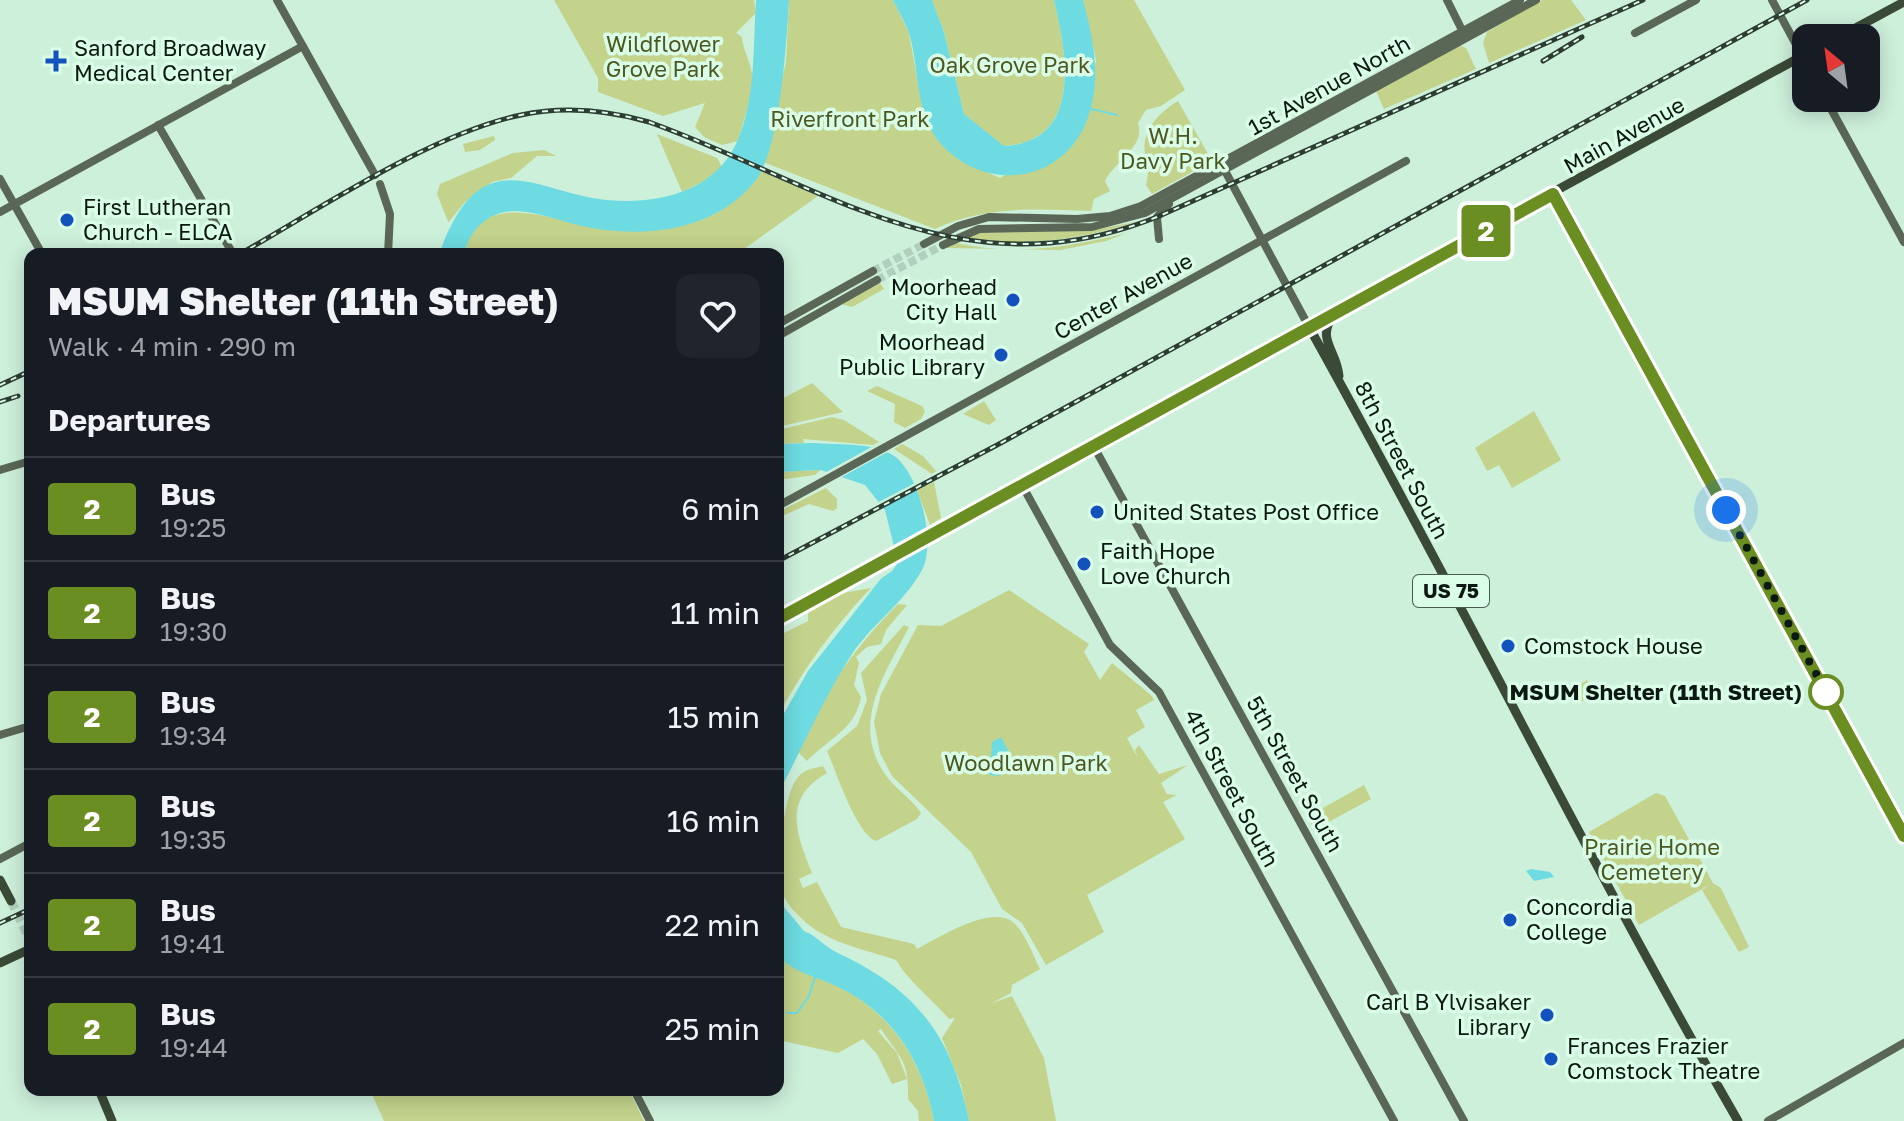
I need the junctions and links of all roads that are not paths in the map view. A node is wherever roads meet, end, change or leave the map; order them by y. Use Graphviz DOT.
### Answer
graph roads {
  1 [pos="277,0"];
  2 [pos="1447,0"];
  3 [pos="1520,0"];
  4 [pos="1536,0"];
  5 [pos="1696,0"];
  6 [pos="1772,0"];
  7 [pos="1904,2"];
  8 [pos="1863,24"];
  9 [pos="1635,33"];
  10 [pos="1465,34"];
  11 [pos="1792,35"];
  12 [pos="303,46"];
  13 [pos="1792,65"];
  14 [pos="1833,112"];
  15 [pos="158,125"];
  16 [pos="1406,161"];
  17 [pos="1223,168"];
  18 [pos="375,175"];
  19 [pos="0,179"];
  20 [pos="380,184"];
  21 [pos="1189,191"];
  22 [pos="1553,194"];
  23 [pos="15,204"];
  24 [pos="0,212"];
  25 [pos="1159,239"];
  26 [pos="1262,239"];
  27 [pos="1904,242"];
  28 [pos="924,244"];
  29 [pos="943,245"];
  30 [pos="39,248"];
  31 [pos="228,248"];
  32 [pos="388,248"];
  33 [pos="1335,313"];
  34 [pos="784,321"];
  35 [pos="1309,327"];
  36 [pos="784,332"];
  37 [pos="1339,381"];
  38 [pos="1093,445"];
  39 [pos="24,463"];
  40 [pos="0,470"];
  41 [pos="1022,485"];
  42 [pos="784,503"];
  43 [pos="784,614"];
  44 [pos="24,728"];
  45 [pos="0,735"];
  46 [pos="1904,836"];
  47 [pos="24,846"];
  48 [pos="0,859"];
  49 [pos="0,880"];
  50 [pos="11,901"];
  51 [pos="24,952"];
  52 [pos="0,963"];
  53 [pos="1904,1043"];
  54 [pos="102,1096"];
  55 [pos="637,1096"];
  56 [pos="112,1121"];
  57 [pos="650,1121"];
  58 [pos="1394,1121"];
  59 [pos="1464,1121"];
  60 [pos="1738,1121"];
  61 [pos="1768,1121"];
  1 -- 12 [label="street"];
  2 -- 10 [label="street"];
  3 -- 10 [label="street, 1st Avenue North"];
  4 -- 10 [label="street, 1st Avenue North"];
  5 -- 9 [label="street"];
  6 -- 11 [label="street"];
  7 -- 8 [label="main road"];
  10 -- 17 [label="street, 1st Avenue North"];
  12 -- 15 [label="street"];
  12 -- 18 [label="street"];
  13 -- 22 [label="main road, Main Avenue"];
  14 -- 27 [label="street"];
  15 -- 23 [label="street"];
  15 -- 31 [label="street"];
  16 -- 26 [label="street, Center Avenue"];
  17 -- 21 [label="street, 1st Avenue North"];
  17 -- 26 [label="street, 8th Street South"];
  17 -- 28 [label="street, 1st Avenue North"];
  19 -- 23 [label="street"];
  20 -- 32 [label="street"];
  21 -- 25 [label="street"];
  21 -- 29 [label="street, 1st Avenue North"];
  22 -- 33 [label="main road, Main Avenue"];
  22 -- 46 [label="street"];
  23 -- 24 [label="street"];
  23 -- 30 [label="street"];
  26 -- 35 [label="street, 8th Street South"];
  26 -- 42 [label="street, Center Avenue"];
  33 -- 35 [label="main road, Main Avenue"];
  33 -- 37 [label="main road"];
  34 -- 36 [label="street"];
  35 -- 37 [label="main road, 8th Street South / US 75"];
  35 -- 38 [label="main road, Main Avenue"];
  37 -- 60 [label="main road, 8th Street South / US 75"];
  38 -- 41 [label="main road, Main Avenue"];
  38 -- 59 [label="street, 5th Street South"];
  39 -- 40 [label="street"];
  41 -- 43 [label="main road, Main Avenue"];
  41 -- 58 [label="street, 4th Street South"];
  44 -- 45 [label="street"];
  47 -- 48 [label="street"];
  49 -- 50 [label="main road"];
  51 -- 52 [label="main road"];
  53 -- 61 [label="street"];
  54 -- 56 [label="main road"];
  55 -- 57 [label="street"];
}
